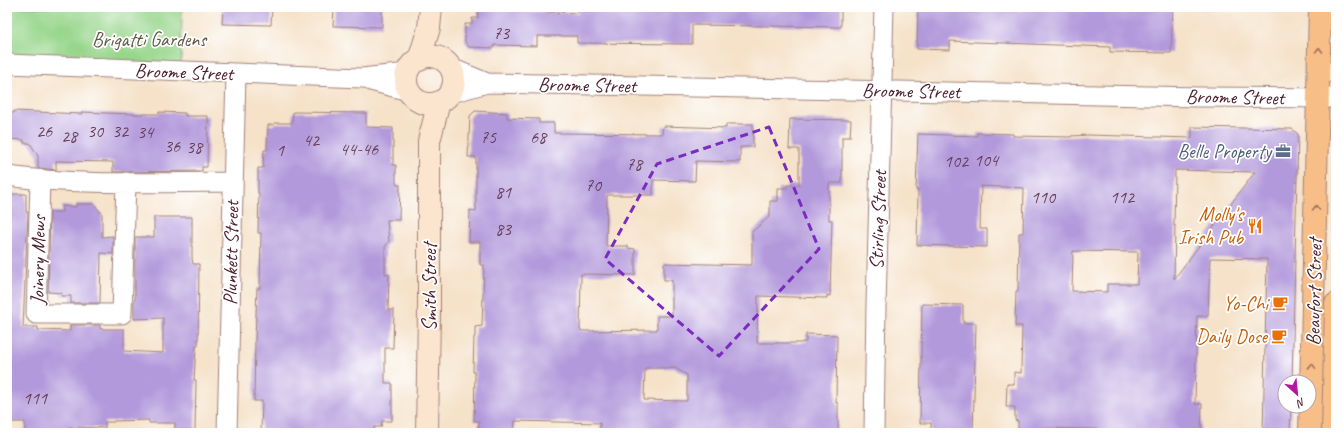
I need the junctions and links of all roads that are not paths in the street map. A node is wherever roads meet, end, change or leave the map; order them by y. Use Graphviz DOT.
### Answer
graph roads {
  1 [pos="884,7"];
  2 [pos="1320,7"];
  3 [pos="430,17"];
  4 [pos="7,64"];
  5 [pos="1327,72"];
  6 [pos="236,74"];
  7 [pos="429,81"];
  8 [pos="882,90"];
  9 [pos="1327,98"];
  10 [pos="7,176"];
  11 [pos="40,181"];
  12 [pos="126,182"];
  13 [pos="233,182"];
  14 [pos="1336,304"];
  15 [pos="1312,374"];
  16 [pos="1317,388"];
  17 [pos="1335,388"];
  18 [pos="1310,414"];
  19 [pos="227,433"];
  20 [pos="427,433"];
  21 [pos="874,433"];
  22 [pos="1310,433"];
  23 [pos="1333,433"];
  1 -- 8 [label="street, Stirling Street"];
  5 -- 2 [label="main road, Beaufort Street, one-way"];
  3 -- 7 [label="street, Smith Street"];
  4 -- 6 [label="street, Broome Street"];
  5 -- 9 [label="main road, Beaufort Street"];
  6 -- 7 [label="street, Broome Street"];
  6 -- 13 [label="street, Plunkett Street"];
  7 -- 8 [label="street, Broome Street"];
  7 -- 20 [label="street, Smith Street"];
  8 -- 9 [label="street, Broome Street"];
  8 -- 21 [label="street, Stirling Street"];
  15 -- 9 [label="main road, Beaufort Street, one-way"];
  10 -- 11 [label="street"];
  11 -- 12 [label="street"];
  11 -- 12 [label="street, Joinery Mews"];
  12 -- 13 [label="street"];
  13 -- 19 [label="street, Plunkett Street"];
  14 -- 17 [label="main road, Beaufort Street"];
  16 -- 17 [label="street"];
  17 -- 23 [label="main road, Beaufort Street"];
  18 -- 22 [label="main road, Beaufort Street"];
}
